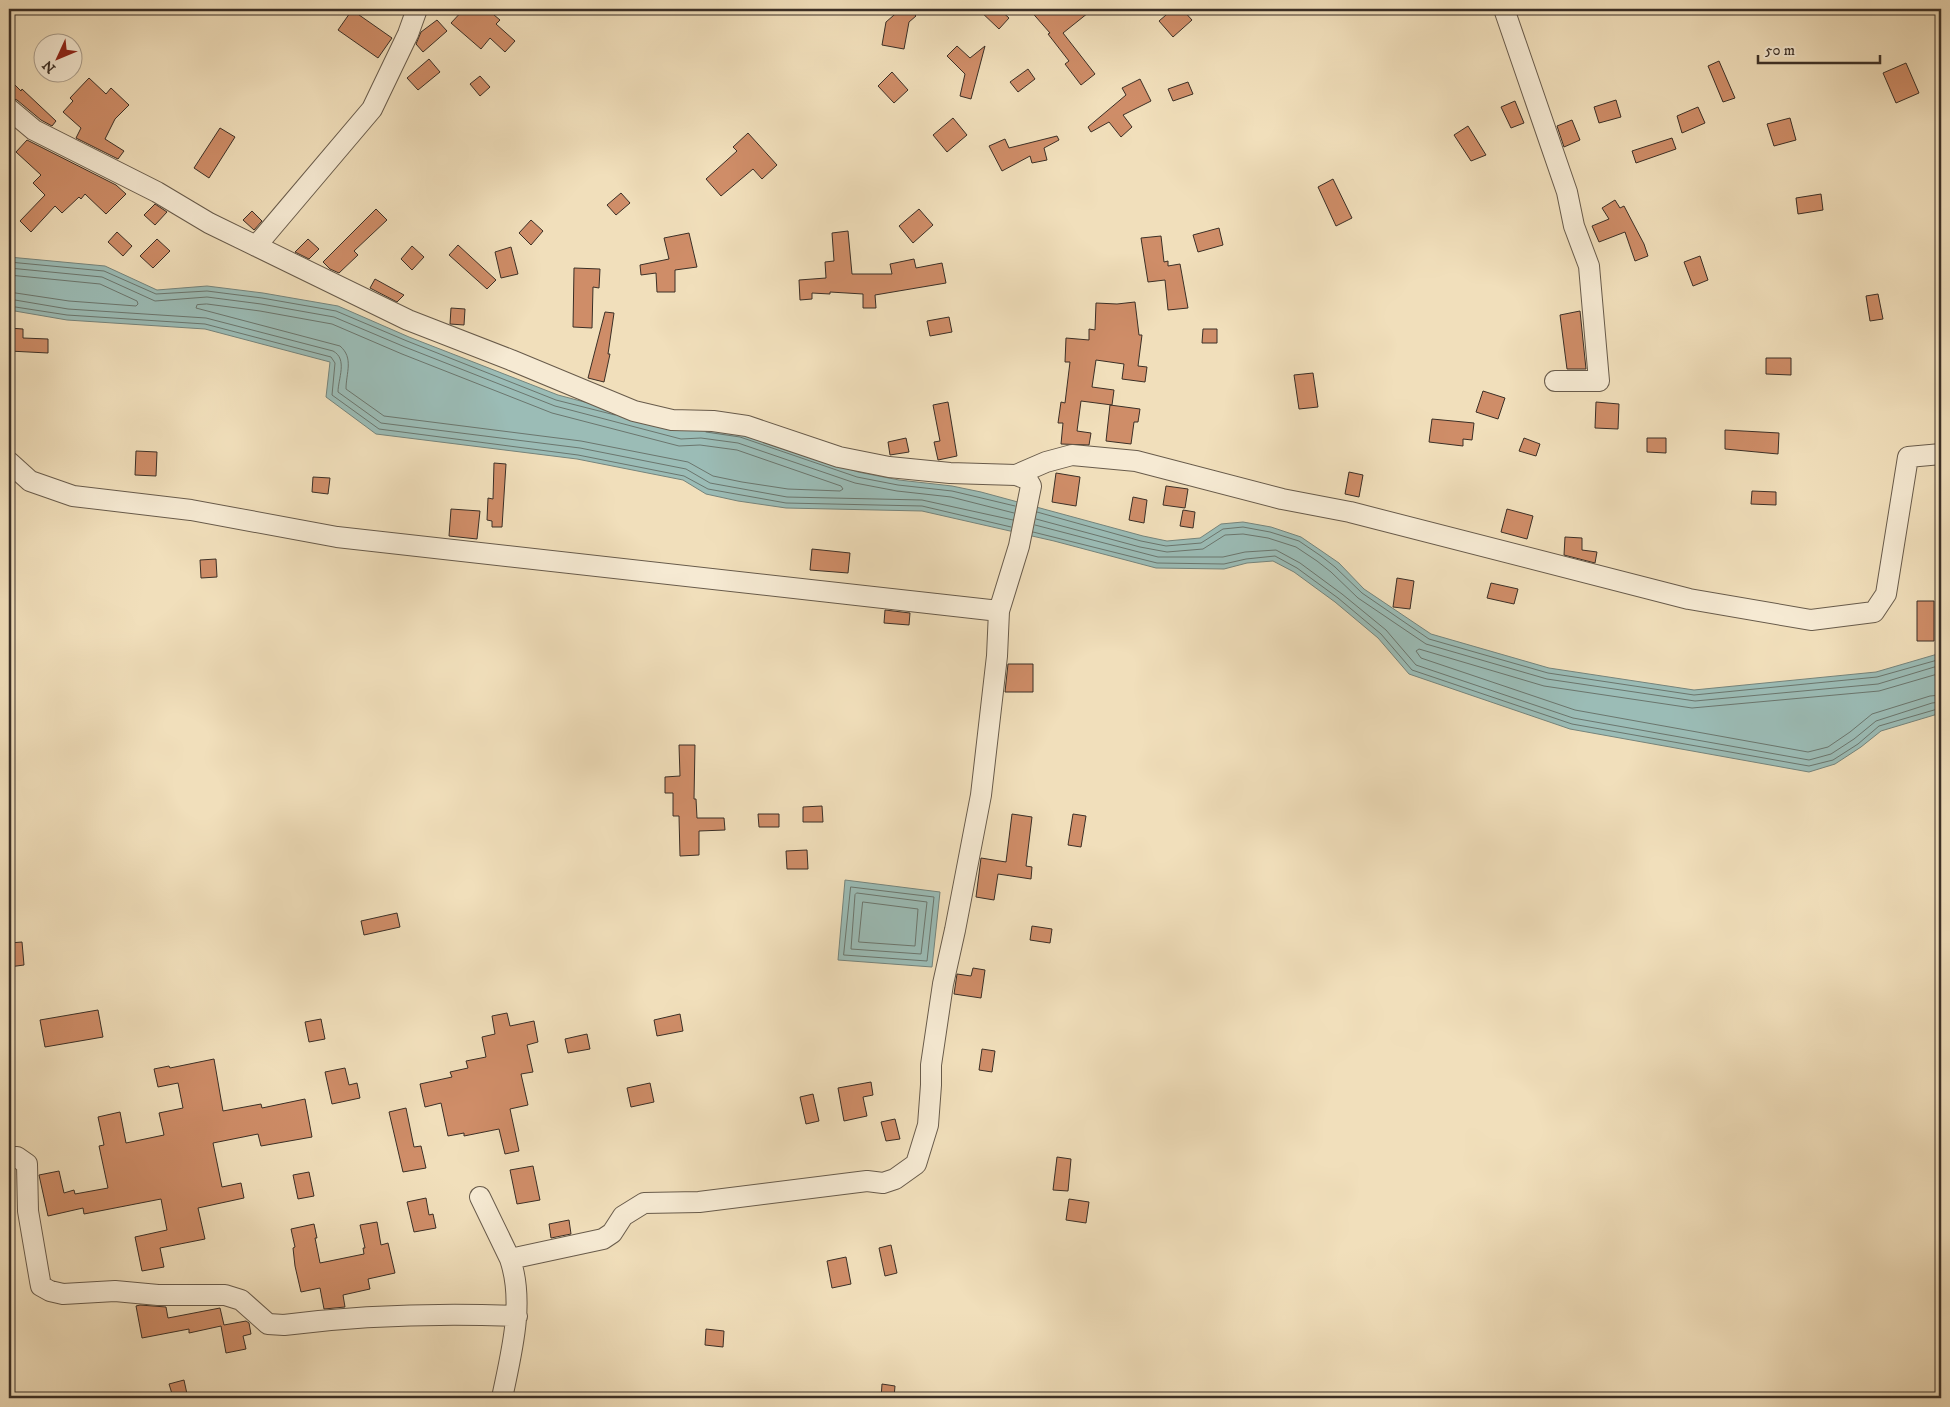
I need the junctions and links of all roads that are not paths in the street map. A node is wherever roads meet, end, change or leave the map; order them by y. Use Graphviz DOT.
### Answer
graph roads {
  1 [pos="417,9"];
  2 [pos="1504,9"];
  3 [pos="9,109"];
  4 [pos="256,246"];
  5 [pos="1555,382"];
  6 [pos="1941,454"];
  7 [pos="9,462"];
  8 [pos="1023,481"];
  9 [pos="999,611"];
  10 [pos="9,1158"];
  11 [pos="480,1197"];
  12 [pos="510,1259"];
  13 [pos="517,1316"];
  14 [pos="502,1398"];
  1 -- 4 [label="street"];
  2 -- 5 [label="street"];
  3 -- 4 [label="street"];
  4 -- 8 [label="street"];
  6 -- 8 [label="street"];
  7 -- 9 [label="street"];
  8 -- 9 [label="street"];
  9 -- 12 [label="street"];
  10 -- 13 [label="street"];
  11 -- 12 [label="street"];
  12 -- 13 [label="street"];
  13 -- 14 [label="street"];
}
